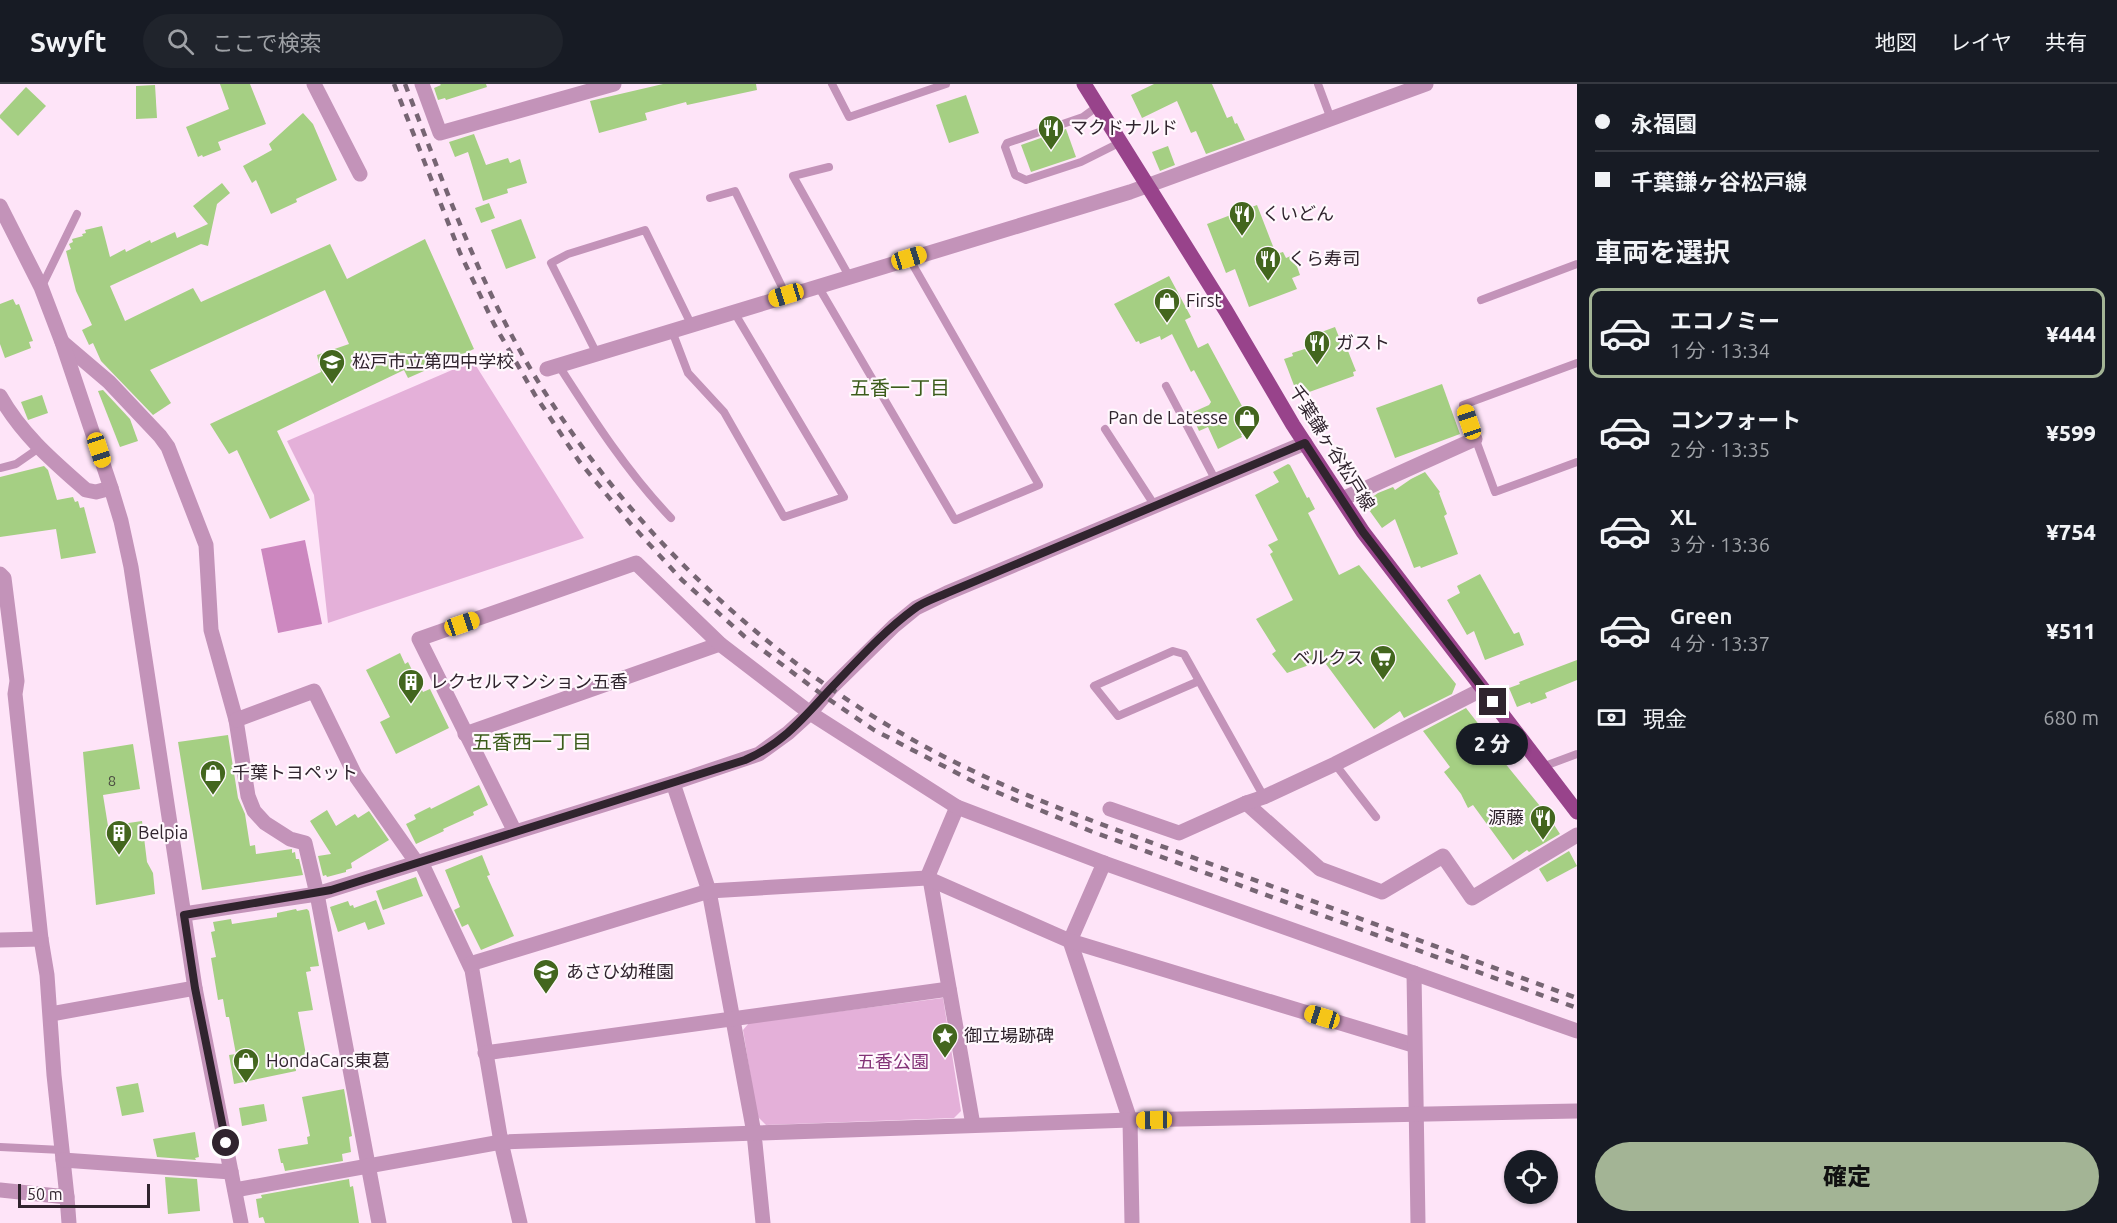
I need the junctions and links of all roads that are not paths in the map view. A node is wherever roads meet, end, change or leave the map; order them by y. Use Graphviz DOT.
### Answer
graph roads {
  1 [pos="314,84"];
  2 [pos="422,84"];
  3 [pos="614,84"];
  4 [pos="832,84"];
  5 [pos="946,84"];
  6 [pos="1084,84"];
  7 [pos="1318,84"];
  8 [pos="1426,84"];
  9 [pos="596,86"];
  10 [pos="1098,106"];
  11 [pos="1331,119"];
  12 [pos="1122,142"];
  13 [pos="829,167"];
  14 [pos="360,174"];
  15 [pos="1147,186"];
  16 [pos="710,198"];
  17 [pos="0,206"];
  18 [pos="76,214"];
  19 [pos="909,258"];
  20 [pos="1577,264"];
  21 [pos="849,276"];
  22 [pos="818,286"];
  23 [pos="41,287"];
  24 [pos="786,295"];
  25 [pos="1481,300"];
  26 [pos="733,311"];
  27 [pos="691,324"];
  28 [pos="672,330"];
  29 [pos="62,342"];
  30 [pos="597,354"];
  31 [pos="1577,363"];
  32 [pos="553,367"];
  33 [pos="1166,387"];
  34 [pos="0,396"];
  35 [pos="1105,429"];
  36 [pos="1475,439"];
  37 [pos="1305,443"];
  38 [pos="39,448"];
  39 [pos="1577,462"];
  40 [pos="0,468"];
  41 [pos="1216,481"];
  42 [pos="111,488"];
  43 [pos="1342,499"];
  44 [pos="1155,506"];
  45 [pos="671,518"];
  46 [pos="0,574"];
  47 [pos="720,644"];
  48 [pos="1199,681"];
  49 [pos="1483,689"];
  50 [pos="810,713"];
  51 [pos="236,720"];
  52 [pos="465,734"];
  53 [pos="1577,753"];
  54 [pos="1335,764"];
  55 [pos="1542,767"];
  56 [pos="673,783"];
  57 [pos="1264,797"];
  58 [pos="1246,803"];
  59 [pos="957,807"];
  60 [pos="1110,809"];
  61 [pos="1577,812"];
  62 [pos="1376,817"];
  63 [pos="514,832"];
  64 [pos="1577,835"];
  65 [pos="419,862"];
  66 [pos="1104,863"];
  67 [pos="928,878"];
  68 [pos="709,891"];
  69 [pos="317,894"];
  70 [pos="184,915"];
  71 [pos="41,939"];
  72 [pos="0,940"];
  73 [pos="1070,941"];
  74 [pos="470,964"];
  75 [pos="1414,973"];
  76 [pos="195,988"];
  77 [pos="949,989"];
  78 [pos="51,1014"];
  79 [pos="734,1018"];
  80 [pos="1577,1031"];
  81 [pos="1413,1044"];
  82 [pos="486,1053"];
  83 [pos="1577,1111"];
  84 [pos="1415,1115"];
  85 [pos="1130,1120"];
  86 [pos="973,1125"];
  87 [pos="754,1133"];
  88 [pos="501,1142"];
  89 [pos="0,1147"];
  90 [pos="63,1155"];
  91 [pos="368,1165"];
  92 [pos="231,1172"];
  93 [pos="0,1190"];
  94 [pos="235,1190"];
  95 [pos="67,1197"];
  96 [pos="69,1223"];
  97 [pos="241,1223"];
  98 [pos="379,1223"];
  99 [pos="520,1223"];
  100 [pos="763,1223"];
  101 [pos="1132,1223"];
  102 [pos="1418,1223"];
  1 -- 14 [label="street"];
  2 -- 9 [label="street"];
  3 -- 9 [label="street"];
  4 -- 5 [label="lane"];
  6 -- 10 [label="main road, 千葉鎌ヶ谷松戸線"];
  7 -- 11 [label="lane"];
  8 -- 11 [label="street"];
  10 -- 12 [label="main road, 千葉鎌ヶ谷松戸線"];
  10 -- 12 [label="lane"];
  11 -- 15 [label="street"];
  12 -- 15 [label="main road, 千葉鎌ヶ谷松戸線"];
  13 -- 21 [label="lane"];
  15 -- 19 [label="street"];
  15 -- 37 [label="main road, 千葉鎌ヶ谷松戸線"];
  16 -- 24 [label="lane"];
  17 -- 23 [label="street"];
  18 -- 23 [label="lane"];
  19 -- 21 [label="street"];
  19 -- 22 [label="lane"];
  20 -- 25 [label="lane"];
  21 -- 22 [label="street"];
  22 -- 24 [label="street"];
  23 -- 29 [label="street"];
  24 -- 26 [label="street"];
  26 -- 27 [label="street"];
  26 -- 28 [label="lane"];
  27 -- 28 [label="street"];
  27 -- 30 [label="lane"];
  28 -- 30 [label="street"];
  29 -- 42 [label="street"];
  29 -- 51 [label="street"];
  30 -- 32 [label="street"];
  31 -- 36 [label="lane"];
  32 -- 45 [label="lane"];
  33 -- 41 [label="lane"];
  34 -- 38 [label="street"];
  35 -- 44 [label="lane"];
  36 -- 39 [label="lane"];
  36 -- 43 [label="street"];
  37 -- 41 [label="street"];
  37 -- 43 [label="main road, 千葉鎌ヶ谷松戸線"];
  38 -- 40 [label="lane"];
  38 -- 42 [label="street"];
  41 -- 44 [label="street"];
  42 -- 70 [label="street"];
  43 -- 49 [label="main road, 千葉鎌ヶ谷松戸線"];
  44 -- 50 [label="street"];
  46 -- 71 [label="street"];
  47 -- 50 [label="street"];
  47 -- 52 [label="street"];
  47 -- 52 [label="street"];
  48 -- 48 [label="lane"];
  48 -- 57 [label="lane"];
  49 -- 54 [label="street"];
  49 -- 55 [label="main road, 千葉鎌ヶ谷松戸線"];
  50 -- 56 [label="street"];
  50 -- 59 [label="street"];
  51 -- 65 [label="street"];
  51 -- 69 [label="street"];
  52 -- 63 [label="street"];
  53 -- 55 [label="lane"];
  54 -- 57 [label="street"];
  54 -- 62 [label="lane"];
  55 -- 61 [label="main road, 千葉鎌ヶ谷松戸線"];
  56 -- 63 [label="street"];
  56 -- 68 [label="street"];
  57 -- 58 [label="street"];
  58 -- 60 [label="street"];
  58 -- 64 [label="street"];
  59 -- 66 [label="street"];
  59 -- 67 [label="street"];
  63 -- 65 [label="street"];
  65 -- 69 [label="street"];
  65 -- 74 [label="street"];
  66 -- 73 [label="street"];
  66 -- 75 [label="street"];
  67 -- 68 [label="street"];
  67 -- 73 [label="street"];
  67 -- 77 [label="street"];
  68 -- 74 [label="street"];
  68 -- 79 [label="street"];
  69 -- 70 [label="street"];
  69 -- 91 [label="street"];
  70 -- 76 [label="street"];
  71 -- 72 [label="street"];
  71 -- 78 [label="street"];
  73 -- 81 [label="street"];
  73 -- 85 [label="street"];
  74 -- 82 [label="street"];
  75 -- 80 [label="street"];
  75 -- 81 [label="street"];
  76 -- 78 [label="street"];
  76 -- 92 [label="street"];
  77 -- 79 [label="street"];
  77 -- 86 [label="street"];
  78 -- 90 [label="street"];
  79 -- 82 [label="street"];
  79 -- 87 [label="street"];
  81 -- 84 [label="street"];
  82 -- 88 [label="street"];
  83 -- 84 [label="street"];
  84 -- 85 [label="street"];
  84 -- 102 [label="street"];
  85 -- 86 [label="street"];
  85 -- 101 [label="street"];
  86 -- 87 [label="street"];
  87 -- 88 [label="street"];
  87 -- 100 [label="street"];
  88 -- 91 [label="street"];
  88 -- 99 [label="street"];
  89 -- 90 [label="lane"];
  90 -- 92 [label="street"];
  90 -- 95 [label="street"];
  91 -- 94 [label="street"];
  91 -- 98 [label="street"];
  92 -- 94 [label="street"];
  93 -- 95 [label="street"];
  94 -- 97 [label="street"];
  95 -- 96 [label="street"];
}
